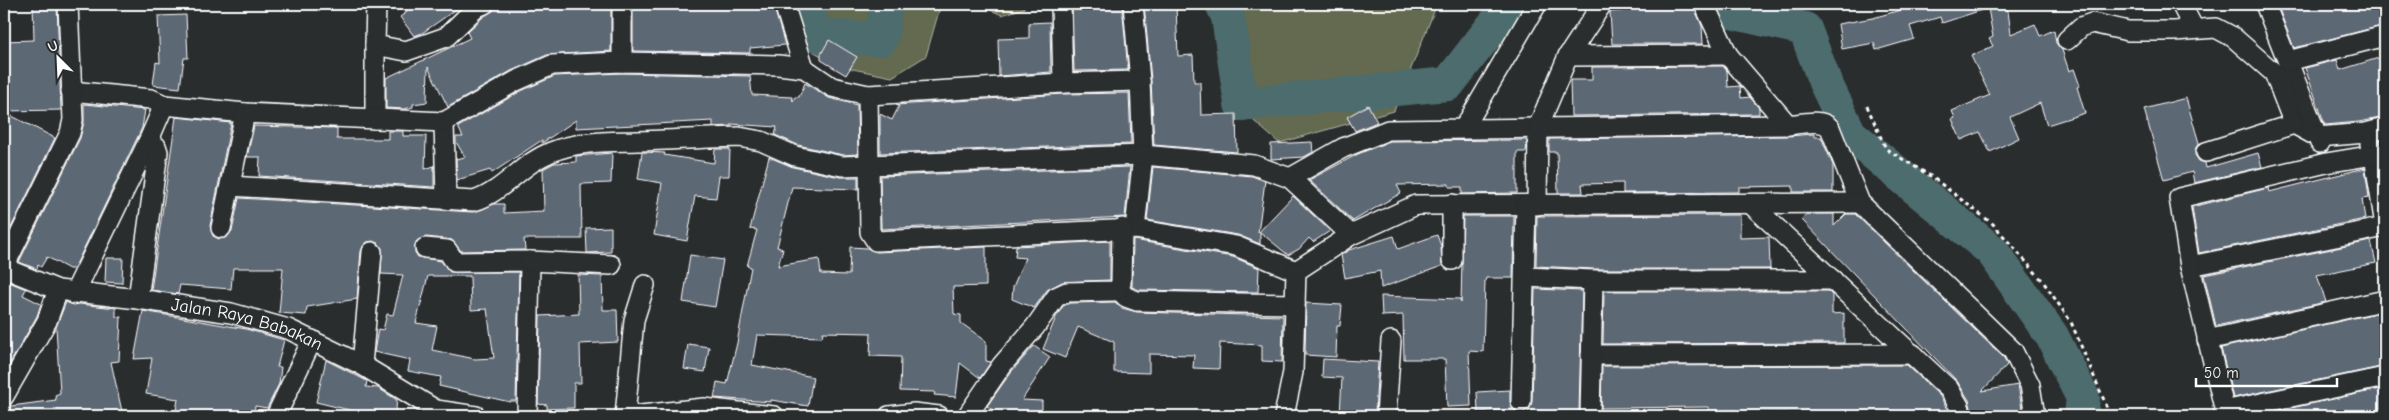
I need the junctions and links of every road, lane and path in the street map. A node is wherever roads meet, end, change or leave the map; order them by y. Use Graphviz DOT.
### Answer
graph roads {
  1 [pos="68,4"];
  2 [pos="376,4"];
  3 [pos="484,4"];
  4 [pos="622,4"];
  5 [pos="784,4"];
  6 [pos="1061,4"];
  7 [pos="1133,4"];
  8 [pos="1537,4"];
  9 [pos="1602,4"];
  10 [pos="1704,4"];
  11 [pos="2181,4"];
  12 [pos="2265,4"];
  13 [pos="2194,29"];
  14 [pos="2385,36"];
  15 [pos="2067,40"];
  16 [pos="375,45"];
  17 [pos="1728,55"];
  18 [pos="1568,56"];
  19 [pos="2288,61"];
  20 [pos="622,62"];
  21 [pos="804,68"];
  22 [pos="1140,81"];
  23 [pos="1063,83"];
  24 [pos="71,90"];
  25 [pos="868,95"];
  26 [pos="164,105"];
  27 [pos="1867,106"];
  28 [pos="245,113"];
  29 [pos="375,119"];
  30 [pos="444,122"];
  31 [pos="2294,124"];
  32 [pos="1788,125"];
  33 [pos="1538,127"];
  34 [pos="1464,128"];
  35 [pos="2385,128"];
  36 [pos="2366,133"];
  37 [pos="2318,137"];
  38 [pos="148,142"];
  39 [pos="2206,152"];
  40 [pos="1143,155"];
  41 [pos="2374,155"];
  42 [pos="2326,163"];
  43 [pos="870,166"];
  44 [pos="1290,178"];
  45 [pos="231,186"];
  46 [pos="446,200"];
  47 [pos="1860,203"];
  48 [pos="2384,203"];
  49 [pos="1452,204"];
  50 [pos="1531,205"];
  51 [pos="1752,205"];
  52 [pos="2385,226"];
  53 [pos="221,228"];
  54 [pos="1129,229"];
  55 [pos="1351,235"];
  56 [pos="425,248"];
  57 [pos="372,252"];
  58 [pos="530,260"];
  59 [pos="1452,260"];
  60 [pos="611,265"];
  61 [pos="2190,266"];
  62 [pos="4,267"];
  63 [pos="1296,271"];
  64 [pos="1525,277"];
  65 [pos="1593,280"];
  66 [pos="1833,280"];
  67 [pos="645,285"];
  68 [pos="1118,288"];
  69 [pos="66,292"];
  70 [pos="138,299"];
  71 [pos="2385,300"];
  72 [pos="1295,304"];
  73 [pos="312,340"];
  74 [pos="2207,340"];
  75 [pos="1391,341"];
  76 [pos="1913,354"];
  77 [pos="1590,355"];
  78 [pos="362,365"];
  79 [pos="2385,377"];
  80 [pos="4,396"];
  81 [pos="1521,402"];
  82 [pos="436,413"];
  83 [pos="2225,414"];
  84 [pos="276,416"];
  85 [pos="476,416"];
  86 [pos="527,416"];
  87 [pos="625,416"];
  88 [pos="632,416"];
  89 [pos="774,416"];
  90 [pos="889,416"];
  91 [pos="939,416"];
  92 [pos="967,416"];
  93 [pos="1284,416"];
  94 [pos="1386,416"];
  95 [pos="1590,416"];
  96 [pos="1962,416"];
  97 [pos="2035,416"];
  98 [pos="2108,416"];
  1 -- 24 [label="street"];
  2 -- 16 [label="street"];
  3 -- 16 [label="street"];
  4 -- 20 [label="street"];
  5 -- 21 [label="street"];
  6 -- 23 [label="street"];
  7 -- 22 [label="street"];
  8 -- 34 [label="street"];
  9 -- 18 [label="street"];
  10 -- 17 [label="street"];
  11 -- 13 [label="street"];
  12 -- 19 [label="street"];
  13 -- 15 [label="street"];
  13 -- 31 [label="street"];
  14 -- 19 [label="street"];
  16 -- 29 [label="street"];
  17 -- 18 [label="street"];
  17 -- 32 [label="street"];
  18 -- 33 [label="street"];
  19 -- 37 [label="street"];
  20 -- 21 [label="street"];
  20 -- 30 [label="street"];
  21 -- 25 [label="street"];
  22 -- 23 [label="street"];
  22 -- 40 [label="street"];
  23 -- 25 [label="street"];
  24 -- 26 [label="street"];
  24 -- 62 [label="street"];
  25 -- 43 [label="street"];
  26 -- 28 [label="street"];
  26 -- 38 [label="street"];
  27 -- 98 [label="path"];
  28 -- 29 [label="street"];
  28 -- 45 [label="street"];
  29 -- 30 [label="street"];
  30 -- 46 [label="street"];
  31 -- 37 [label="street"];
  31 -- 39 [label="street"];
  32 -- 33 [label="street"];
  32 -- 47 [label="street"];
  33 -- 34 [label="street"];
  33 -- 50 [label="street"];
  34 -- 44 [label="street"];
  35 -- 36 [label="street"];
  36 -- 37 [label="street"];
  36 -- 41 [label="street"];
  37 -- 42 [label="street"];
  38 -- 69 [label="street"];
  38 -- 70 [label="street"];
  40 -- 43 [label="street"];
  40 -- 44 [label="street"];
  40 -- 54 [label="street"];
  41 -- 42 [label="street"];
  41 -- 48 [label="street"];
  42 -- 61 [label="street"];
  43 -- 46 [label="street"];
  43 -- 54 [label="street"];
  44 -- 55 [label="street"];
  45 -- 46 [label="street"];
  45 -- 53 [label="street"];
  47 -- 51 [label="street"];
  47 -- 97 [label="street"];
  48 -- 52 [label="street"];
  49 -- 50 [label="street"];
  49 -- 55 [label="street"];
  49 -- 59 [label="street"];
  50 -- 51 [label="street"];
  50 -- 64 [label="street"];
  51 -- 66 [label="street"];
  52 -- 61 [label="street"];
  54 -- 63 [label="street"];
  54 -- 68 [label="street"];
  55 -- 63 [label="street"];
  56 -- 58 [label="street"];
  57 -- 78 [label="street"];
  58 -- 60 [label="street"];
  58 -- 86 [label="street"];
  61 -- 74 [label="street"];
  62 -- 69 [label="street, Jalan Raya Babakan"];
  63 -- 72 [label="street"];
  64 -- 65 [label="street"];
  64 -- 81 [label="street"];
  65 -- 66 [label="street"];
  65 -- 77 [label="street"];
  66 -- 76 [label="street"];
  67 -- 87 [label="street"];
  68 -- 72 [label="street"];
  68 -- 92 [label="street"];
  69 -- 70 [label="street, Jalan Raya Babakan"];
  69 -- 80 [label="street"];
  70 -- 73 [label="street, Jalan Raya Babakan"];
  71 -- 74 [label="street"];
  72 -- 93 [label="street"];
  73 -- 78 [label="street, Jalan Raya Babakan"];
  73 -- 84 [label="street"];
  74 -- 83 [label="street"];
  75 -- 94 [label="street"];
  76 -- 77 [label="street"];
  76 -- 96 [label="street"];
  77 -- 95 [label="street"];
  78 -- 82 [label="street, Jalan Raya Babakan"];
  79 -- 83 [label="street"];
  82 -- 85 [label="street, Jalan Raya Babakan"];
  88 -- 89 [label="street"];
  90 -- 91 [label="street"];
}
